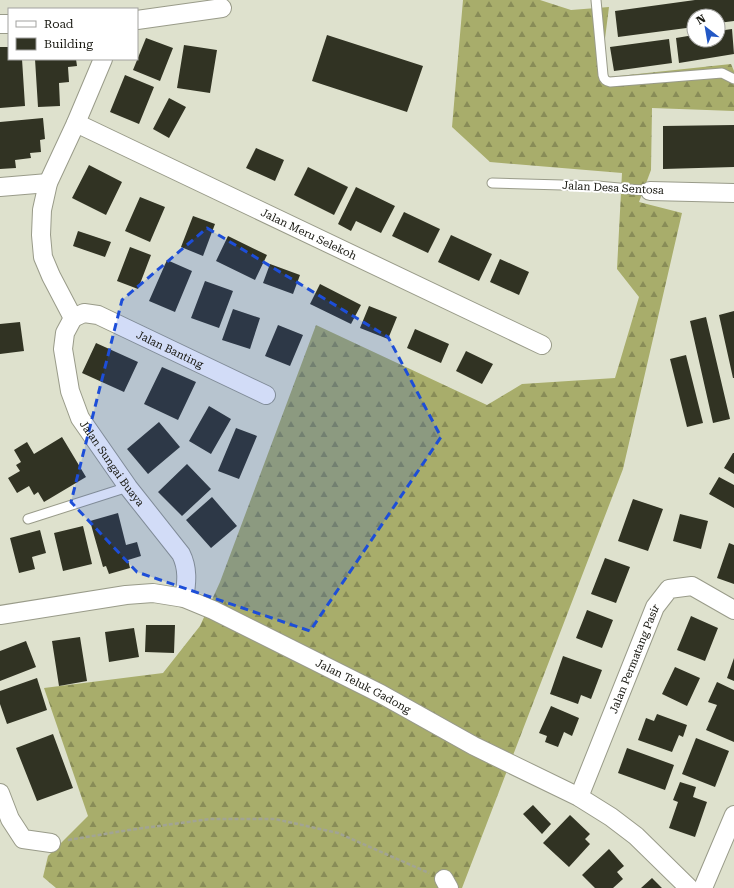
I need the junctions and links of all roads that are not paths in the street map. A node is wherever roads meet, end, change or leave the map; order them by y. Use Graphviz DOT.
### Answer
graph roads {
  1 [pos="596,0"];
  2 [pos="222,8"];
  3 [pos="138,20"];
  4 [pos="103,60"];
  5 [pos="734,79"];
  6 [pos="76,123"];
  7 [pos="48,183"];
  8 [pos="492,183"];
  9 [pos="0,187"];
  10 [pos="650,191"];
  11 [pos="734,193"];
  12 [pos="72,318"];
  13 [pos="542,345"];
  14 [pos="266,395"];
  15 [pos="128,487"];
  16 [pos="28,519"];
  17 [pos="184,598"];
  18 [pos="734,610"];
  19 [pos="0,615"];
  20 [pos="0,793"];
  21 [pos="579,797"];
  22 [pos="734,816"];
  23 [pos="51,843"];
  24 [pos="689,888"];
  25 [pos="703,888"];
  1 -- 5 [label="lane"];
  2 -- 3 [label="street"];
  4 -- 6 [label="street"];
  6 -- 7 [label="street"];
  6 -- 13 [label="street, Jalan Meru Selekoh"];
  7 -- 9 [label="street"];
  7 -- 12 [label="street"];
  8 -- 10 [label="lane, Jalan Desa Sentosa"];
  10 -- 11 [label="street, Jalan Desa Sentosa"];
  12 -- 14 [label="street, Jalan Banting"];
  12 -- 15 [label="street, Jalan Sungai Buaya"];
  15 -- 16 [label="lane"];
  15 -- 17 [label="street, Jalan Sungai Buaya"];
  17 -- 19 [label="street, Jalan Teluk Gadong"];
  17 -- 21 [label="street, Jalan Teluk Gadong"];
  18 -- 21 [label="street, Jalan Permatang Pasir"];
  20 -- 23 [label="street"];
  21 -- 24 [label="street, Jalan Teluk Gadong"];
  22 -- 25 [label="street"];
}
